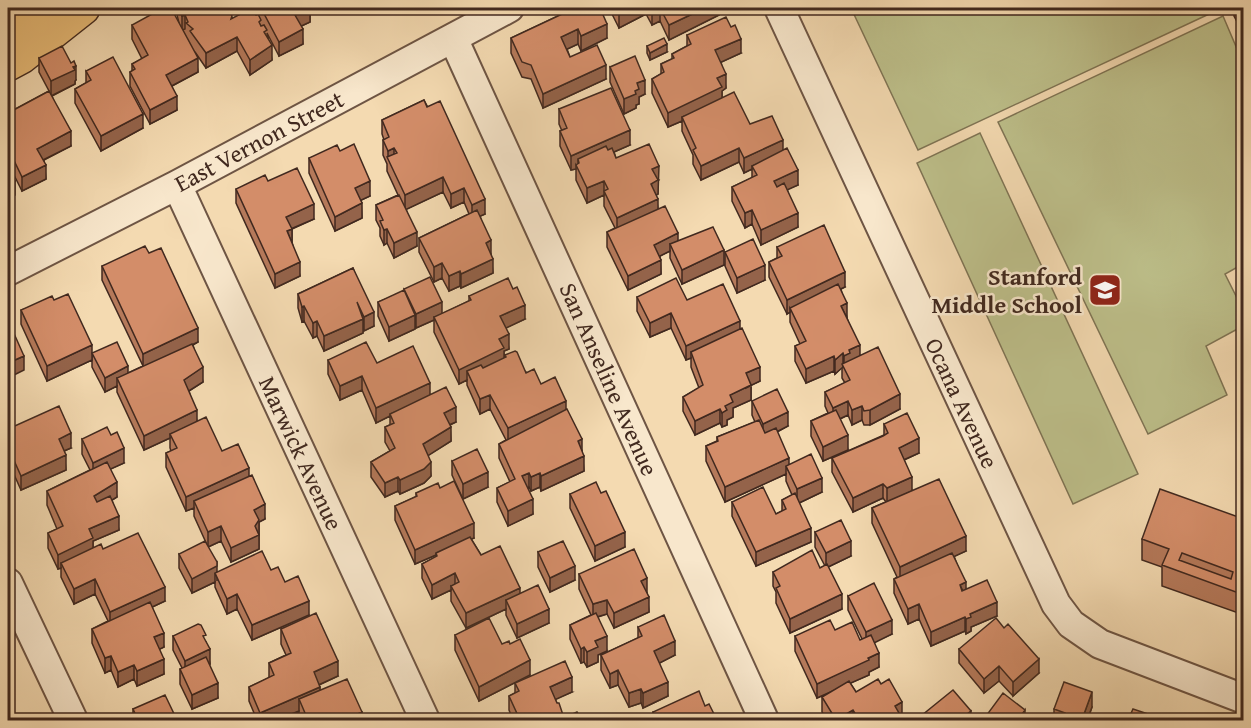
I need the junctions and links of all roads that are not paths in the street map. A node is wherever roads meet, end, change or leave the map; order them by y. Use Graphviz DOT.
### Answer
graph roads {
  1 [pos="58,8"];
  2 [pos="83,8"];
  3 [pos="509,8"];
  4 [pos="779,8"];
  5 [pos="8,31"];
  6 [pos="453,38"];
  7 [pos="8,64"];
  8 [pos="177,185"];
  9 [pos="8,271"];
  10 [pos="8,583"];
  11 [pos="1244,699"];
  12 [pos="73,720"];
  13 [pos="425,720"];
  14 [pos="764,720"];
  1 -- 5 [label="highway"];
  2 -- 7 [label="highway"];
  3 -- 6 [label="street, East Vernon Street"];
  4 -- 11 [label="street, Ocana Avenue"];
  6 -- 8 [label="street, East Vernon Street"];
  6 -- 14 [label="street, San Anseline Avenue"];
  8 -- 9 [label="street, East Vernon Street"];
  8 -- 13 [label="street, Marwick Avenue"];
  10 -- 12 [label="street"];
}
